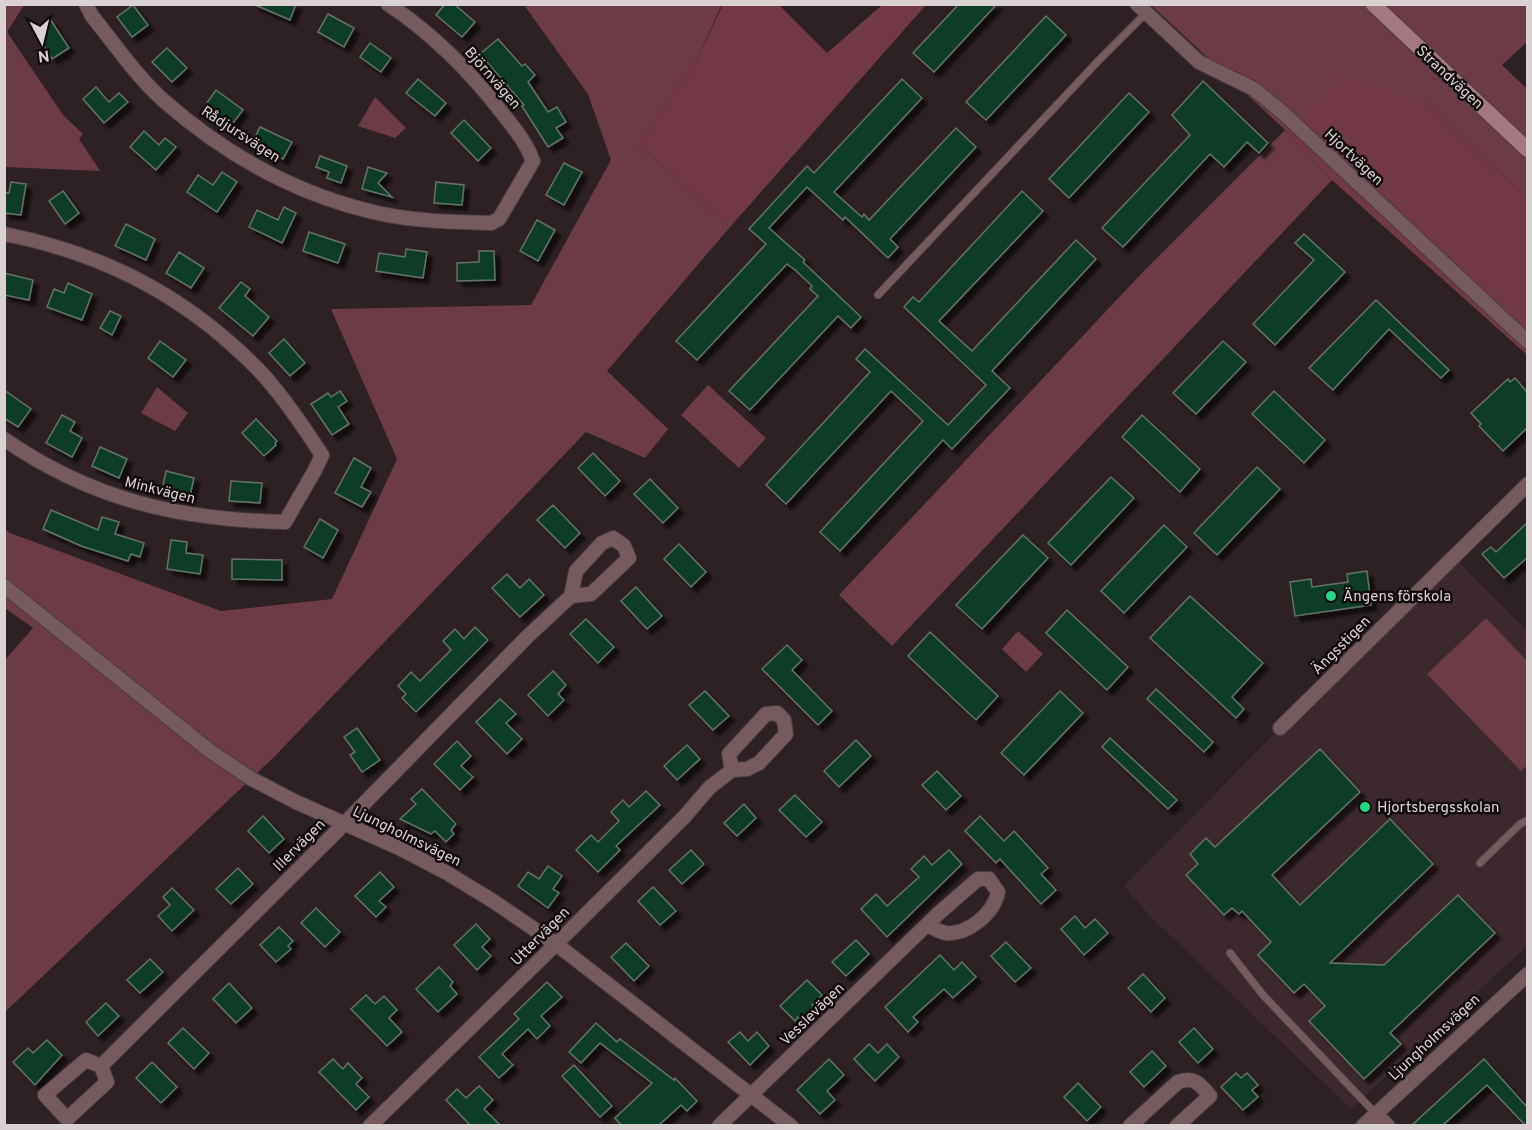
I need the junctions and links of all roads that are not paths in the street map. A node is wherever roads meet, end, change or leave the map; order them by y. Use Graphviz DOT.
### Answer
graph roads {
  1 [pos="86,4"];
  2 [pos="388,4"];
  3 [pos="1373,4"];
  4 [pos="1141,10"];
  5 [pos="1527,150"];
  6 [pos="516,192"];
  7 [pos="4,234"];
  8 [pos="878,295"];
  9 [pos="1527,342"];
  10 [pos="4,439"];
  11 [pos="1527,484"];
  12 [pos="4,586"];
  13 [pos="571,596"];
  14 [pos="1280,728"];
  15 [pos="732,770"];
  16 [pos="1527,820"];
  17 [pos="344,824"];
  18 [pos="1480,863"];
  19 [pos="928,926"];
  20 [pos="556,944"];
  21 [pos="1230,953"];
  22 [pos="1527,974"];
  23 [pos="101,1066"];
  24 [pos="751,1095"];
  25 [pos="1376,1114"];
  26 [pos="370,1125"];
  27 [pos="719,1125"];
  28 [pos="791,1125"];
  29 [pos="1130,1125"];
  30 [pos="1177,1125"];
  31 [pos="1363,1125"];
  32 [pos="1388,1125"];
  1 -- 6 [label="street, Rådjursvägen"];
  2 -- 6 [label="street, Björnvägen"];
  3 -- 5 [label="street, Strandvägen"];
  4 -- 8 [label="lane, Hjortvägen"];
  4 -- 9 [label="street, Hjortvägen"];
  7 -- 10 [label="street, Minkvägen"];
  11 -- 14 [label="street, Ängsstigen"];
  12 -- 17 [label="street, Ljungholmsvägen"];
  13 -- 13 [label="street, Illervägen"];
  13 -- 17 [label="street, Illervägen"];
  15 -- 15 [label="street, Uttervägen"];
  15 -- 20 [label="street, Uttervägen"];
  16 -- 18 [label="lane"];
  17 -- 20 [label="street, Ljungholmsvägen"];
  17 -- 23 [label="street, Illervägen"];
  19 -- 19 [label="street, Vesslevägen"];
  19 -- 24 [label="street, Vesslevägen"];
  20 -- 24 [label="street, Ljungholmsvägen"];
  20 -- 26 [label="street, Uttervägen"];
  21 -- 25 [label="lane"];
  22 -- 25 [label="street, Ljungholmsvägen"];
  23 -- 23 [label="street"];
  24 -- 27 [label="street, Vesslevägen"];
  24 -- 28 [label="street, Ljungholmsvägen"];
  25 -- 31 [label="street, Ljungholmsvägen"];
  25 -- 32 [label="street"];
  29 -- 30 [label="street"];
}
